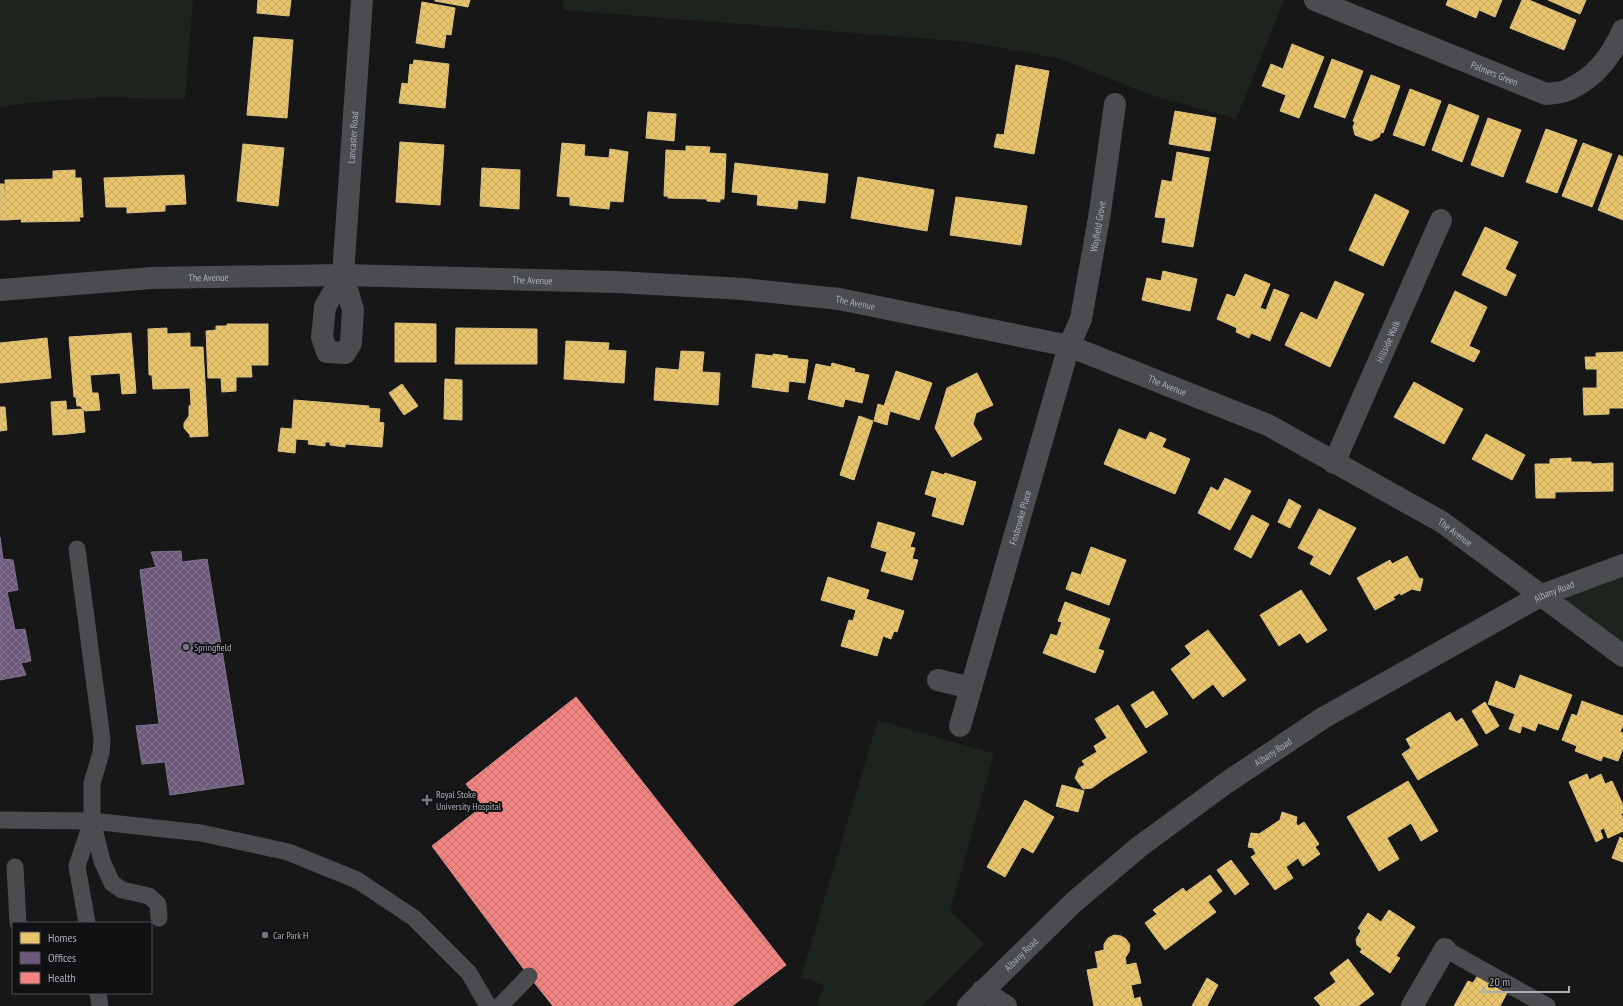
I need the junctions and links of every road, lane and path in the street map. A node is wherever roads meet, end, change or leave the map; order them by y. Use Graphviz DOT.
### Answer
graph roads {
  1 [pos="362,0"];
  2 [pos="1315,0"];
  3 [pos="1348,6"];
  4 [pos="1623,30"];
  5 [pos="1115,104"];
  6 [pos="1441,220"];
  7 [pos="343,275"];
  8 [pos="0,290"];
  9 [pos="1069,346"];
  10 [pos="1334,463"];
  11 [pos="77,549"];
  12 [pos="1623,565"];
  13 [pos="1542,595"];
  14 [pos="1623,656"];
  15 [pos="938,680"];
  16 [pos="970,688"];
  17 [pos="960,726"];
  18 [pos="0,820"];
  19 [pos="92,821"];
  20 [pos="15,866"];
  21 [pos="159,918"];
  22 [pos="18,922"];
  23 [pos="87,922"];
  24 [pos="1445,949"];
  25 [pos="529,976"];
  26 [pos="98,994"];
  27 [pos="975,999"];
  28 [pos="100,1006"];
  29 [pos="488,1006"];
  30 [pos="500,1006"];
  31 [pos="1006,1006"];
  32 [pos="1412,1006"];
  33 [pos="1548,1006"];
  1 -- 7 [label="street, Lancaster Road"];
  2 -- 3 [label="street, Palmers Green"];
  3 -- 4 [label="street, Palmers Green"];
  5 -- 9 [label="street, Wayfield Grove"];
  6 -- 10 [label="street, Hillside Walk"];
  7 -- 8 [label="street, The Avenue"];
  7 -- 9 [label="street, The Avenue"];
  9 -- 10 [label="street, The Avenue"];
  9 -- 16 [label="street, Fosbrooke Place"];
  10 -- 13 [label="street, The Avenue"];
  11 -- 19 [label="lane"];
  12 -- 13 [label="street, Albany Road"];
  13 -- 14 [label="street, The Avenue"];
  13 -- 27 [label="street, Albany Road"];
  15 -- 16 [label="street"];
  16 -- 17 [label="street, Fosbrooke Place"];
  18 -- 19 [label="lane"];
  19 -- 21 [label="lane"];
  19 -- 23 [label="lane"];
  19 -- 29 [label="lane"];
  20 -- 22 [label="lane"];
  24 -- 32 [label="street"];
  24 -- 33 [label="lane"];
  25 -- 30 [label="lane"];
  26 -- 28 [label="lane"];
  27 -- 31 [label="street"];
}
